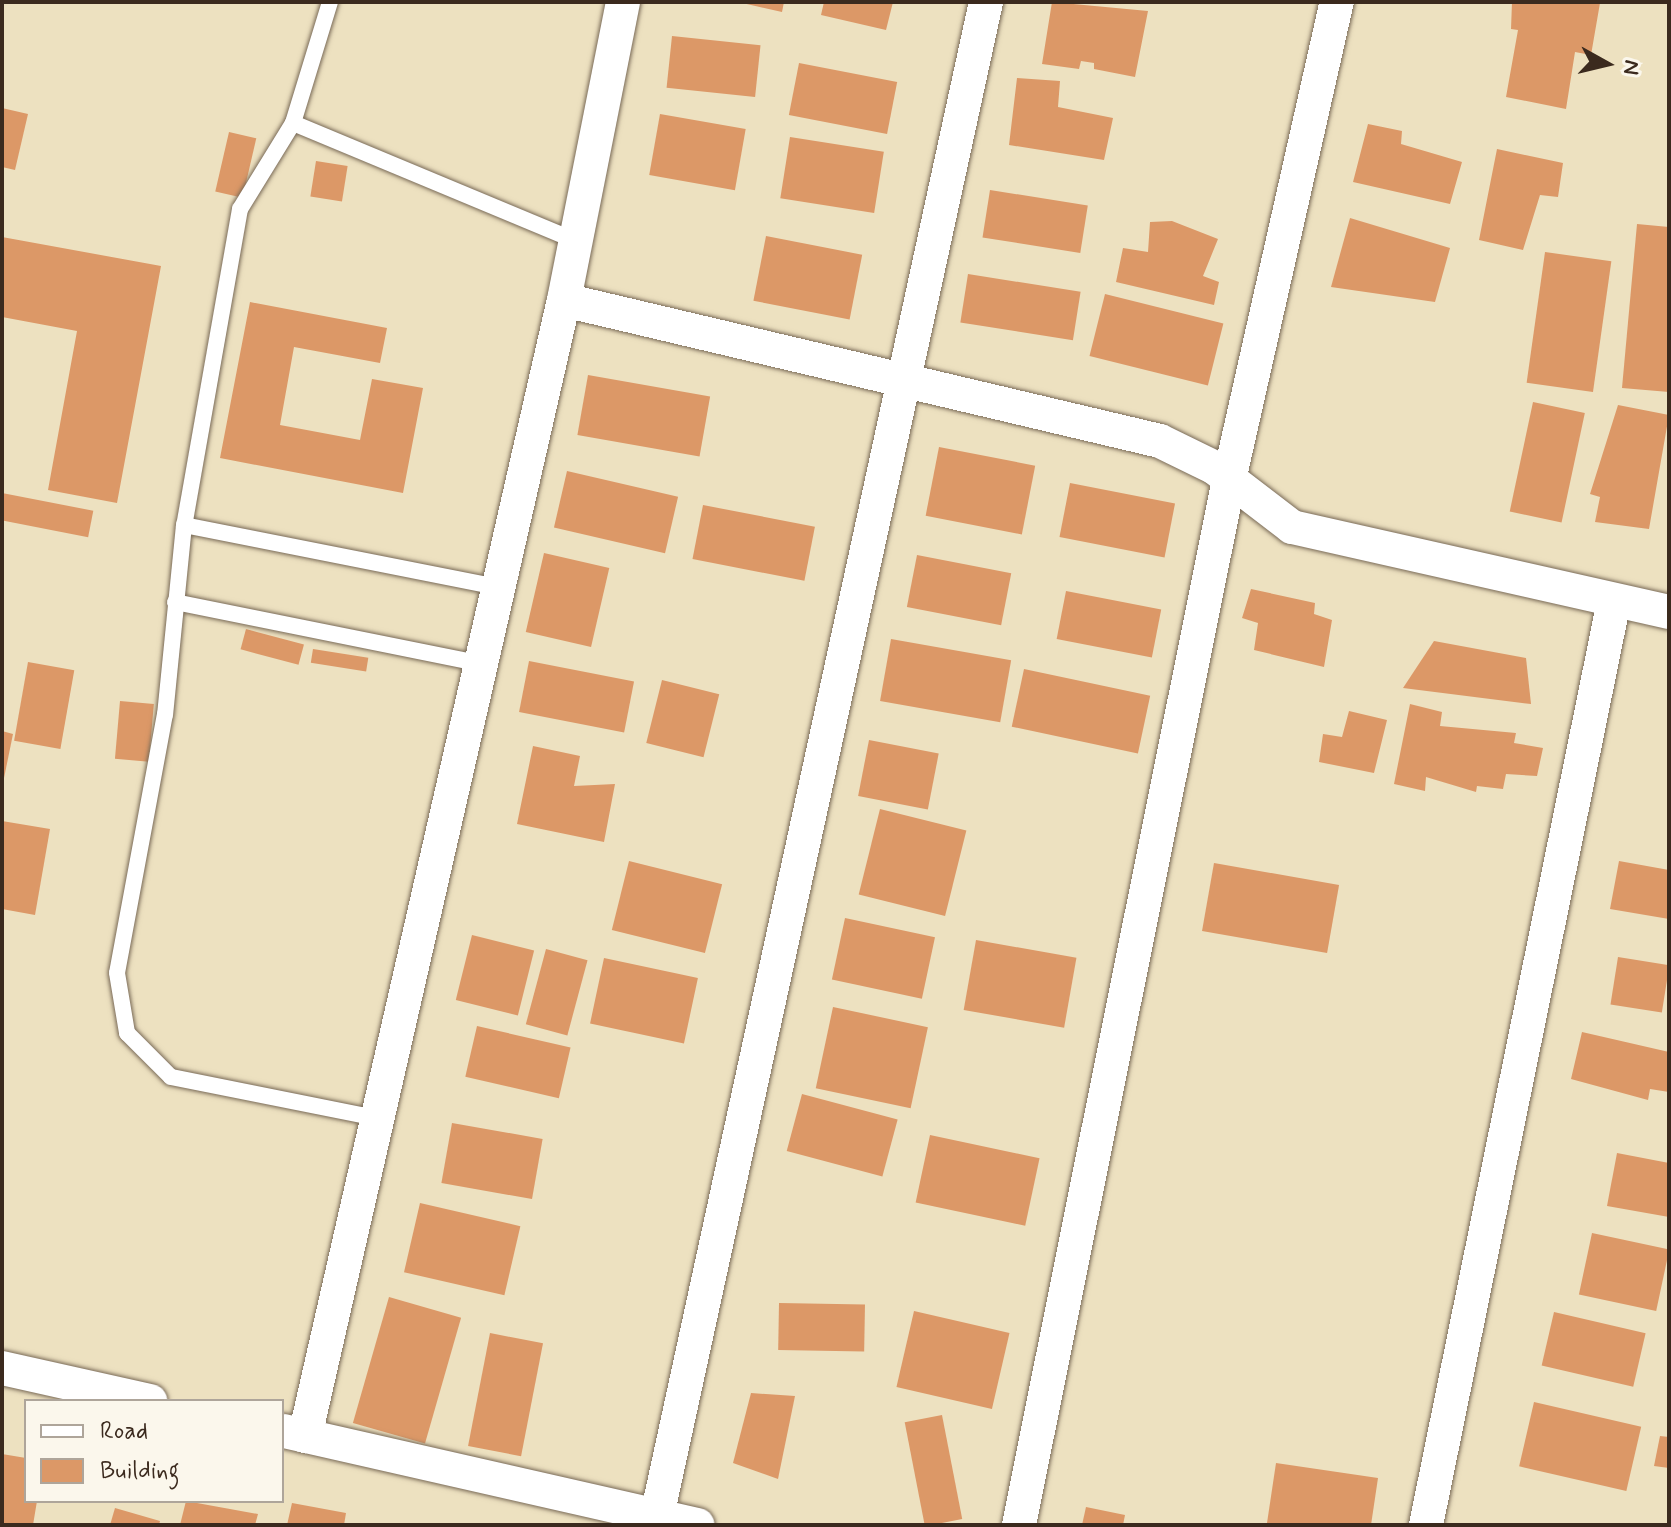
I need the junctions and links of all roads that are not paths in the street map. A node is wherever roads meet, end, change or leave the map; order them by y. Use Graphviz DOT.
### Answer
graph roads {
  1 [pos="330,2"];
  2 [pos="623,2"];
  3 [pos="986,2"];
  4 [pos="1337,2"];
  5 [pos="293,123"];
  6 [pos="576,241"];
  7 [pos="564,300"];
  8 [pos="904,380"];
  9 [pos="1229,480"];
  10 [pos="184,525"];
  11 [pos="493,586"];
  12 [pos="1614,601"];
  13 [pos="175,602"];
  14 [pos="1669,612"];
  15 [pos="477,663"];
  16 [pos="376,1118"];
  17 [pos="2,1368"];
  18 [pos="141,1399"];
  19 [pos="293,1433"];
  20 [pos="657,1516"];
  21 [pos="697,1525"];
  22 [pos="1019,1525"];
  23 [pos="1426,1525"];
  1 -- 5 [label="lane"];
  2 -- 6 [label="street"];
  3 -- 8 [label="street"];
  4 -- 9 [label="street"];
  5 -- 6 [label="lane"];
  5 -- 10 [label="lane"];
  6 -- 7 [label="street"];
  7 -- 8 [label="street"];
  7 -- 11 [label="street"];
  8 -- 9 [label="street"];
  8 -- 20 [label="street"];
  9 -- 12 [label="street"];
  9 -- 22 [label="street"];
  10 -- 11 [label="lane"];
  10 -- 13 [label="lane"];
  11 -- 15 [label="street"];
  12 -- 14 [label="street"];
  12 -- 23 [label="street"];
  13 -- 15 [label="lane"];
  13 -- 16 [label="lane"];
  15 -- 16 [label="street"];
  16 -- 19 [label="street"];
  17 -- 18 [label="street"];
  19 -- 20 [label="street"];
  20 -- 21 [label="street"];
}
